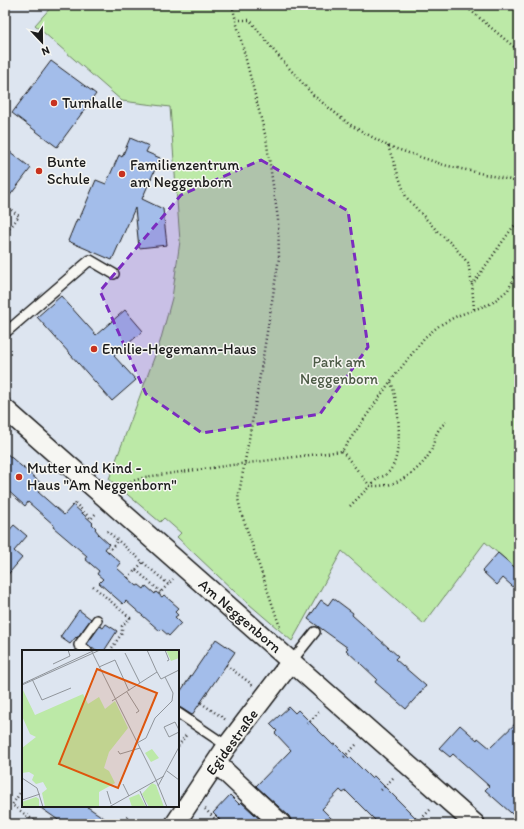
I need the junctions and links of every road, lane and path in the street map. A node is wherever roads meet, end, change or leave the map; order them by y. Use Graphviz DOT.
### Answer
graph roads {
  1 [pos="232,5"];
  2 [pos="464,5"];
  3 [pos="236,20"];
  4 [pos="519,51"];
  5 [pos="388,146"];
  6 [pos="519,182"];
  7 [pos="5,205"];
  8 [pos="519,222"];
  9 [pos="5,235"];
  10 [pos="519,269"];
  11 [pos="114,274"];
  12 [pos="472,285"];
  13 [pos="474,309"];
  14 [pos="5,333"];
  15 [pos="390,382"];
  16 [pos="5,409"];
  17 [pos="446,422"];
  18 [pos="342,451"];
  19 [pos="245,464"];
  20 [pos="121,485"];
  21 [pos="370,486"];
  22 [pos="75,503"];
  23 [pos="350,506"];
  24 [pos="95,515"];
  25 [pos="107,531"];
  26 [pos="118,540"];
  27 [pos="108,552"];
  28 [pos="143,562"];
  29 [pos="136,570"];
  30 [pos="128,578"];
  31 [pos="172,580"];
  32 [pos="168,584"];
  33 [pos="93,586"];
  34 [pos="273,606"];
  35 [pos="96,620"];
  36 [pos="315,632"];
  37 [pos="86,650"];
  38 [pos="111,650"];
  39 [pos="291,662"];
  40 [pos="226,665"];
  41 [pos="267,694"];
  42 [pos="201,703"];
  43 [pos="179,714"];
  44 [pos="240,729"];
  45 [pos="227,746"];
  46 [pos="216,763"];
  47 [pos="22,790"];
  48 [pos="128,816"];
  49 [pos="39,824"];
  50 [pos="123,824"];
  51 [pos="175,824"];
  52 [pos="281,824"];
  53 [pos="475,824"];
  1 -- 3 [label="path"];
  2 -- 4 [label="path"];
  3 -- 5 [label="path"];
  3 -- 19 [label="path"];
  5 -- 6 [label="path"];
  5 -- 12 [label="path"];
  7 -- 9 [label="path"];
  8 -- 12 [label="path"];
  10 -- 13 [label="path"];
  11 -- 14 [label="lane"];
  12 -- 13 [label="path"];
  13 -- 15 [label="path"];
  15 -- 18 [label="path"];
  15 -- 21 [label="path"];
  16 -- 39 [label="street, Am Neggenborn"];
  17 -- 21 [label="path"];
  18 -- 19 [label="path"];
  18 -- 21 [label="path"];
  19 -- 20 [label="path"];
  19 -- 34 [label="path"];
  21 -- 23 [label="path"];
  22 -- 24 [label="path"];
  25 -- 26 [label="path"];
  26 -- 27 [label="path"];
  26 -- 28 [label="path"];
  28 -- 29 [label="path"];
  28 -- 32 [label="path"];
  29 -- 30 [label="path"];
  29 -- 32 [label="path"];
  31 -- 32 [label="path"];
  33 -- 38 [label="path"];
  35 -- 37 [label="lane"];
  36 -- 39 [label="lane"];
  39 -- 41 [label="street, Egidestraße"];
  39 -- 53 [label="street, Am Neggenborn"];
  40 -- 41 [label="path"];
  41 -- 44 [label="street, Egidestraße"];
  42 -- 44 [label="path"];
  43 -- 45 [label="lane"];
  44 -- 45 [label="street, Egidestraße"];
  45 -- 46 [label="street, Egidestraße"];
  46 -- 51 [label="street, Egidestraße"];
  46 -- 52 [label="street"];
  47 -- 49 [label="path"];
  48 -- 50 [label="path"];
}
